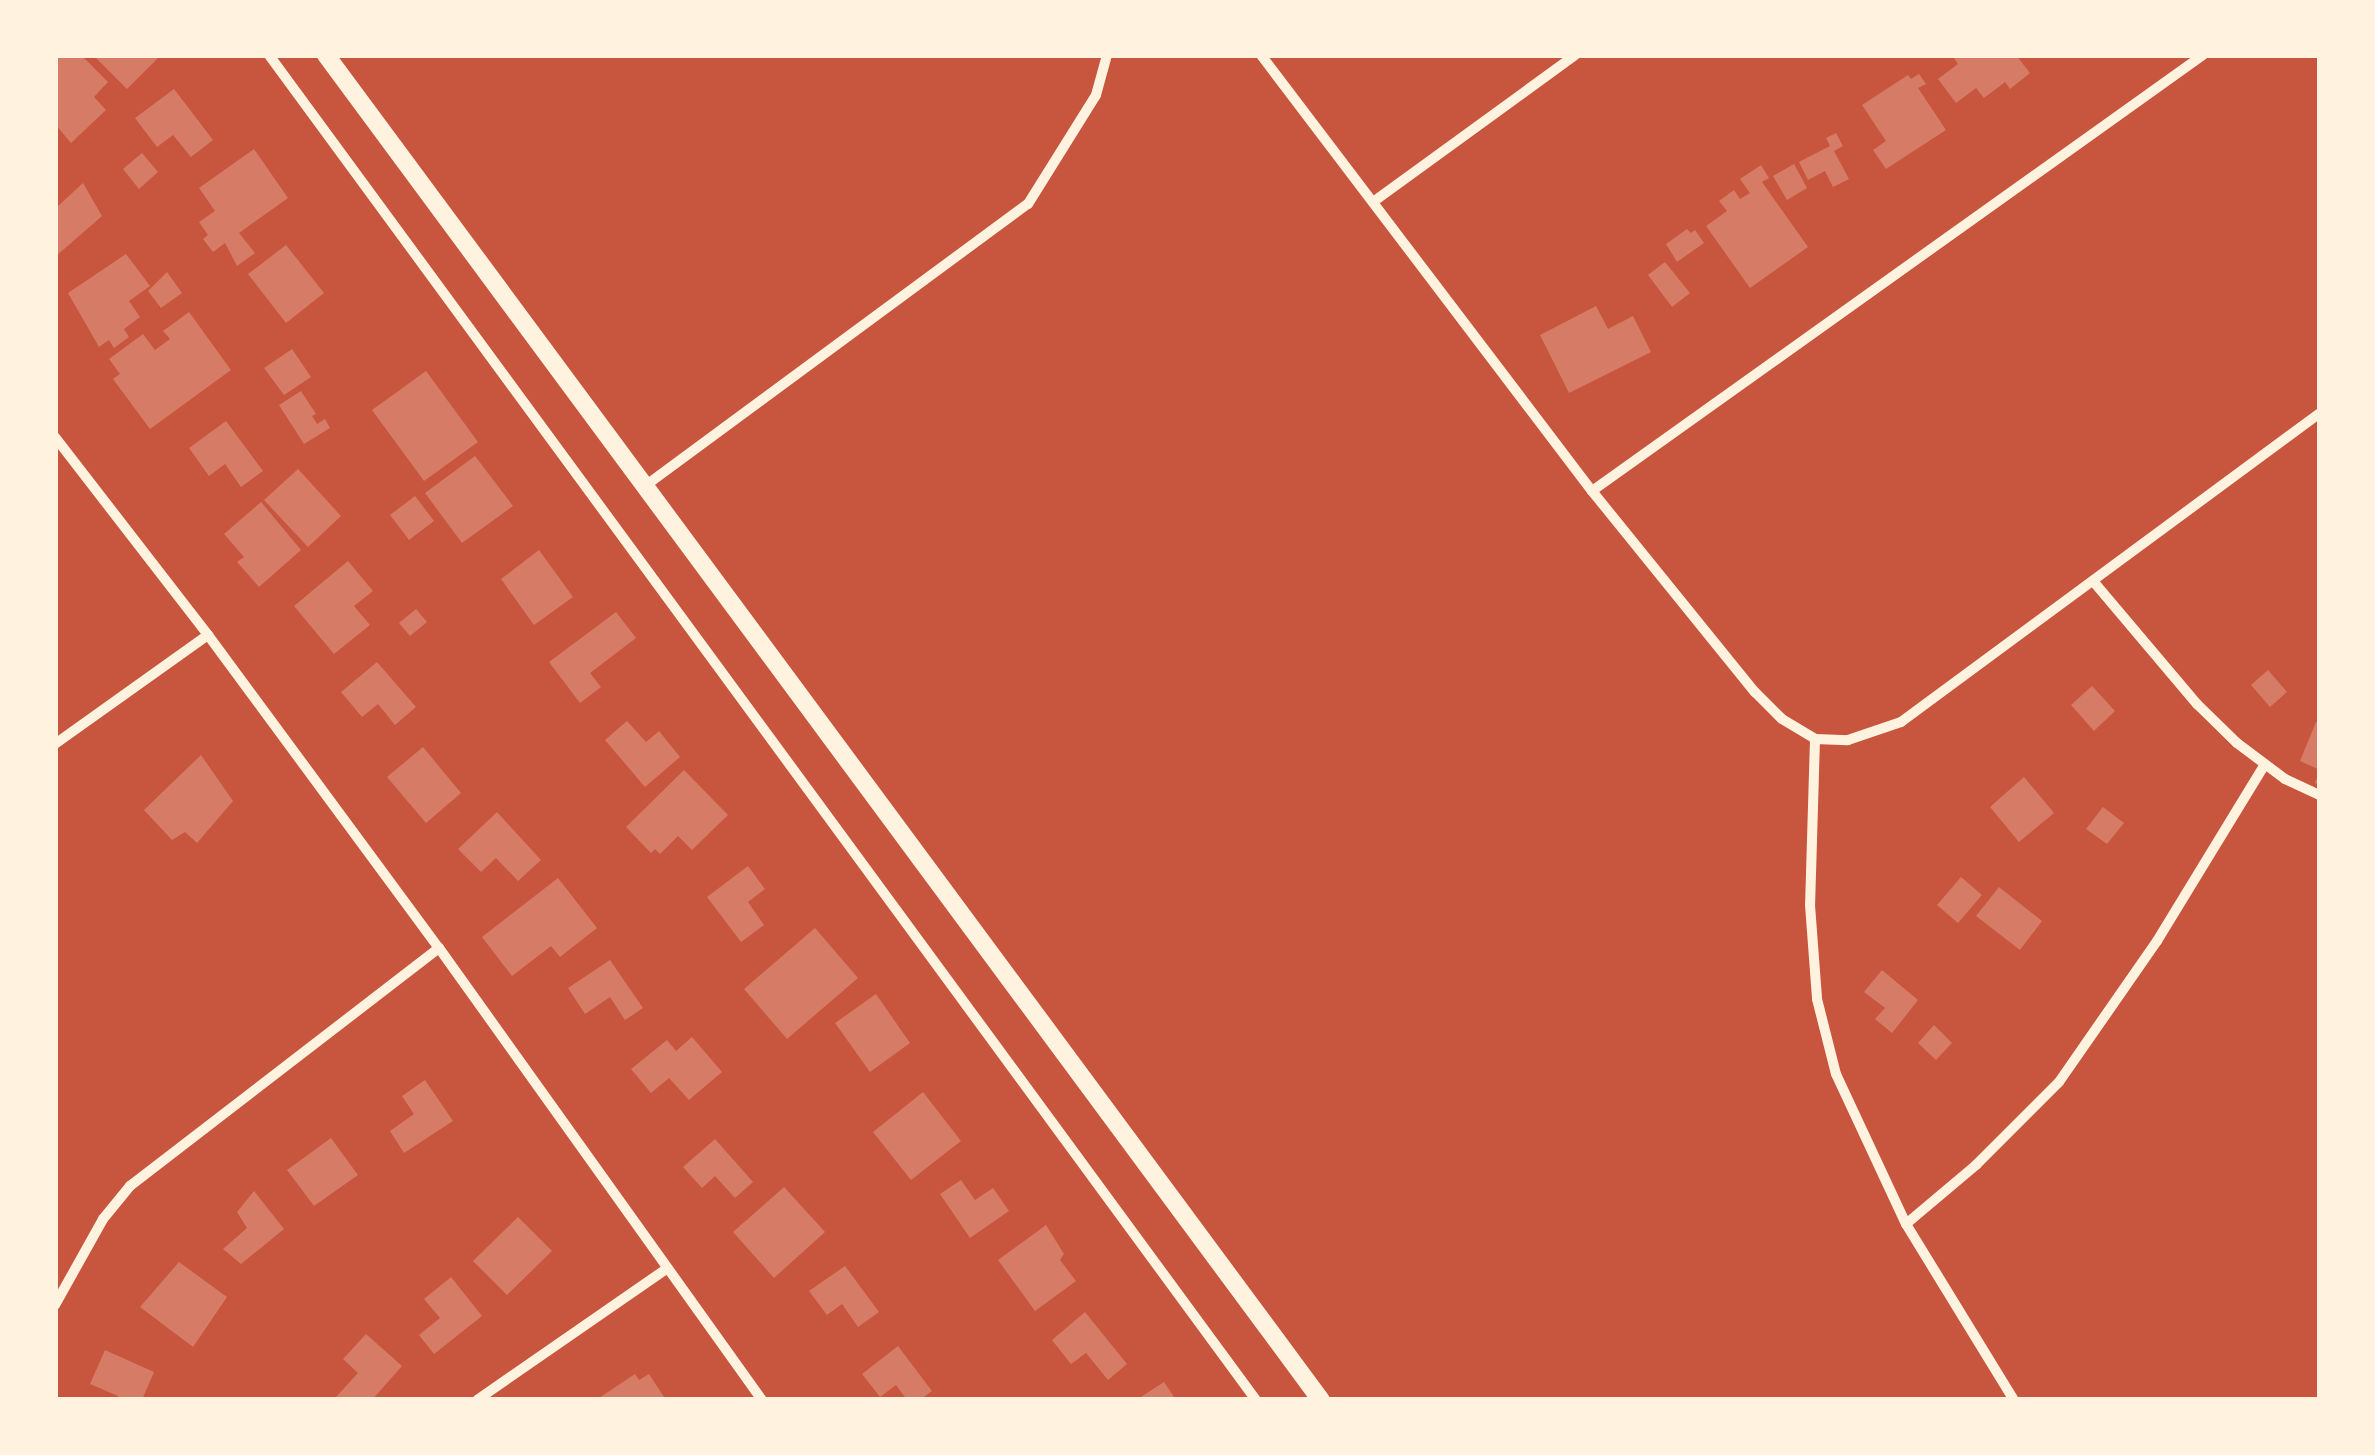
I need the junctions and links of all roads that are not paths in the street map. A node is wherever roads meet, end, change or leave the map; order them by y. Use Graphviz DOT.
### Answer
graph roads {
  1 [pos="269,55"];
  2 [pos="326,55"];
  3 [pos="1108,55"];
  4 [pos="1261,55"];
  5 [pos="1575,55"];
  6 [pos="2203,55"];
  7 [pos="1374,202"];
  8 [pos="2320,413"];
  9 [pos="55,437"];
  10 [pos="645,486"];
  11 [pos="1592,491"];
  12 [pos="2093,580"];
  13 [pos="208,635"];
  14 [pos="1815,739"];
  15 [pos="55,744"];
  16 [pos="2265,764"];
  17 [pos="2320,796"];
  18 [pos="439,948"];
  19 [pos="1906,1224"];
  20 [pos="666,1269"];
  21 [pos="55,1305"];
  22 [pos="477,1400"];
  23 [pos="762,1400"];
  24 [pos="1256,1400"];
  25 [pos="1321,1400"];
  26 [pos="2014,1400"];
  1 -- 24 [label="street"];
  2 -- 10 [label="street"];
  3 -- 10 [label="street"];
  4 -- 7 [label="street"];
  5 -- 7 [label="street"];
  6 -- 11 [label="street"];
  7 -- 11 [label="street"];
  8 -- 12 [label="street"];
  9 -- 13 [label="street"];
  10 -- 25 [label="street"];
  11 -- 14 [label="street"];
  12 -- 14 [label="street"];
  12 -- 16 [label="street"];
  13 -- 15 [label="street"];
  13 -- 18 [label="street"];
  14 -- 19 [label="street"];
  16 -- 17 [label="street"];
  16 -- 19 [label="street"];
  18 -- 20 [label="street"];
  18 -- 21 [label="street"];
  19 -- 26 [label="street"];
  20 -- 22 [label="street"];
  20 -- 23 [label="street"];
}
